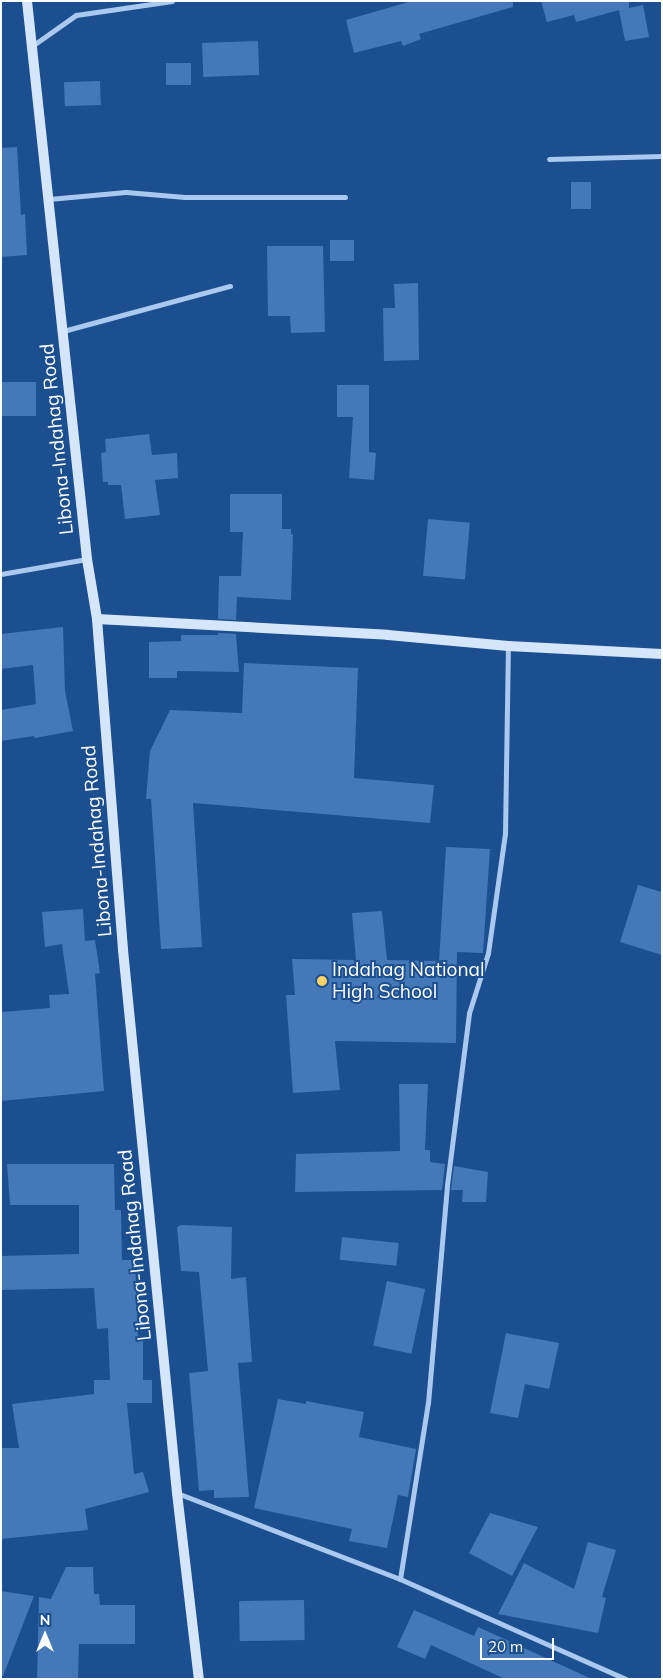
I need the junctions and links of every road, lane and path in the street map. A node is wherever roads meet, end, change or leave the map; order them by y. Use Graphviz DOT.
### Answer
graph roads {
  1 [pos="28,1"];
  2 [pos="172,1"];
  3 [pos="32,46"];
  4 [pos="662,156"];
  5 [pos="549,159"];
  6 [pos="345,197"];
  7 [pos="49,199"];
  8 [pos="230,286"];
  9 [pos="63,332"];
  10 [pos="87,559"];
  11 [pos="1,574"];
  12 [pos="97,619"];
  13 [pos="508,646"];
  14 [pos="662,654"];
  15 [pos="177,1493"];
  16 [pos="400,1579"];
  17 [pos="624,1678"];
  18 [pos="200,1679"];
  1 -- 3 [label="main road, Libona-Indahag Road"];
  2 -- 3 [label="street"];
  3 -- 7 [label="main road, Libona-Indahag Road"];
  4 -- 5 [label="street"];
  6 -- 7 [label="street"];
  7 -- 9 [label="main road, Libona-Indahag Road"];
  8 -- 9 [label="street"];
  9 -- 10 [label="main road, Libona-Indahag Road"];
  10 -- 11 [label="street"];
  10 -- 12 [label="main road, Libona-Indahag Road"];
  12 -- 13 [label="main road"];
  12 -- 15 [label="main road, Libona-Indahag Road"];
  13 -- 14 [label="main road"];
  13 -- 16 [label="street"];
  15 -- 16 [label="street"];
  15 -- 18 [label="main road, Libona-Indahag Road"];
  16 -- 17 [label="street"];
}
